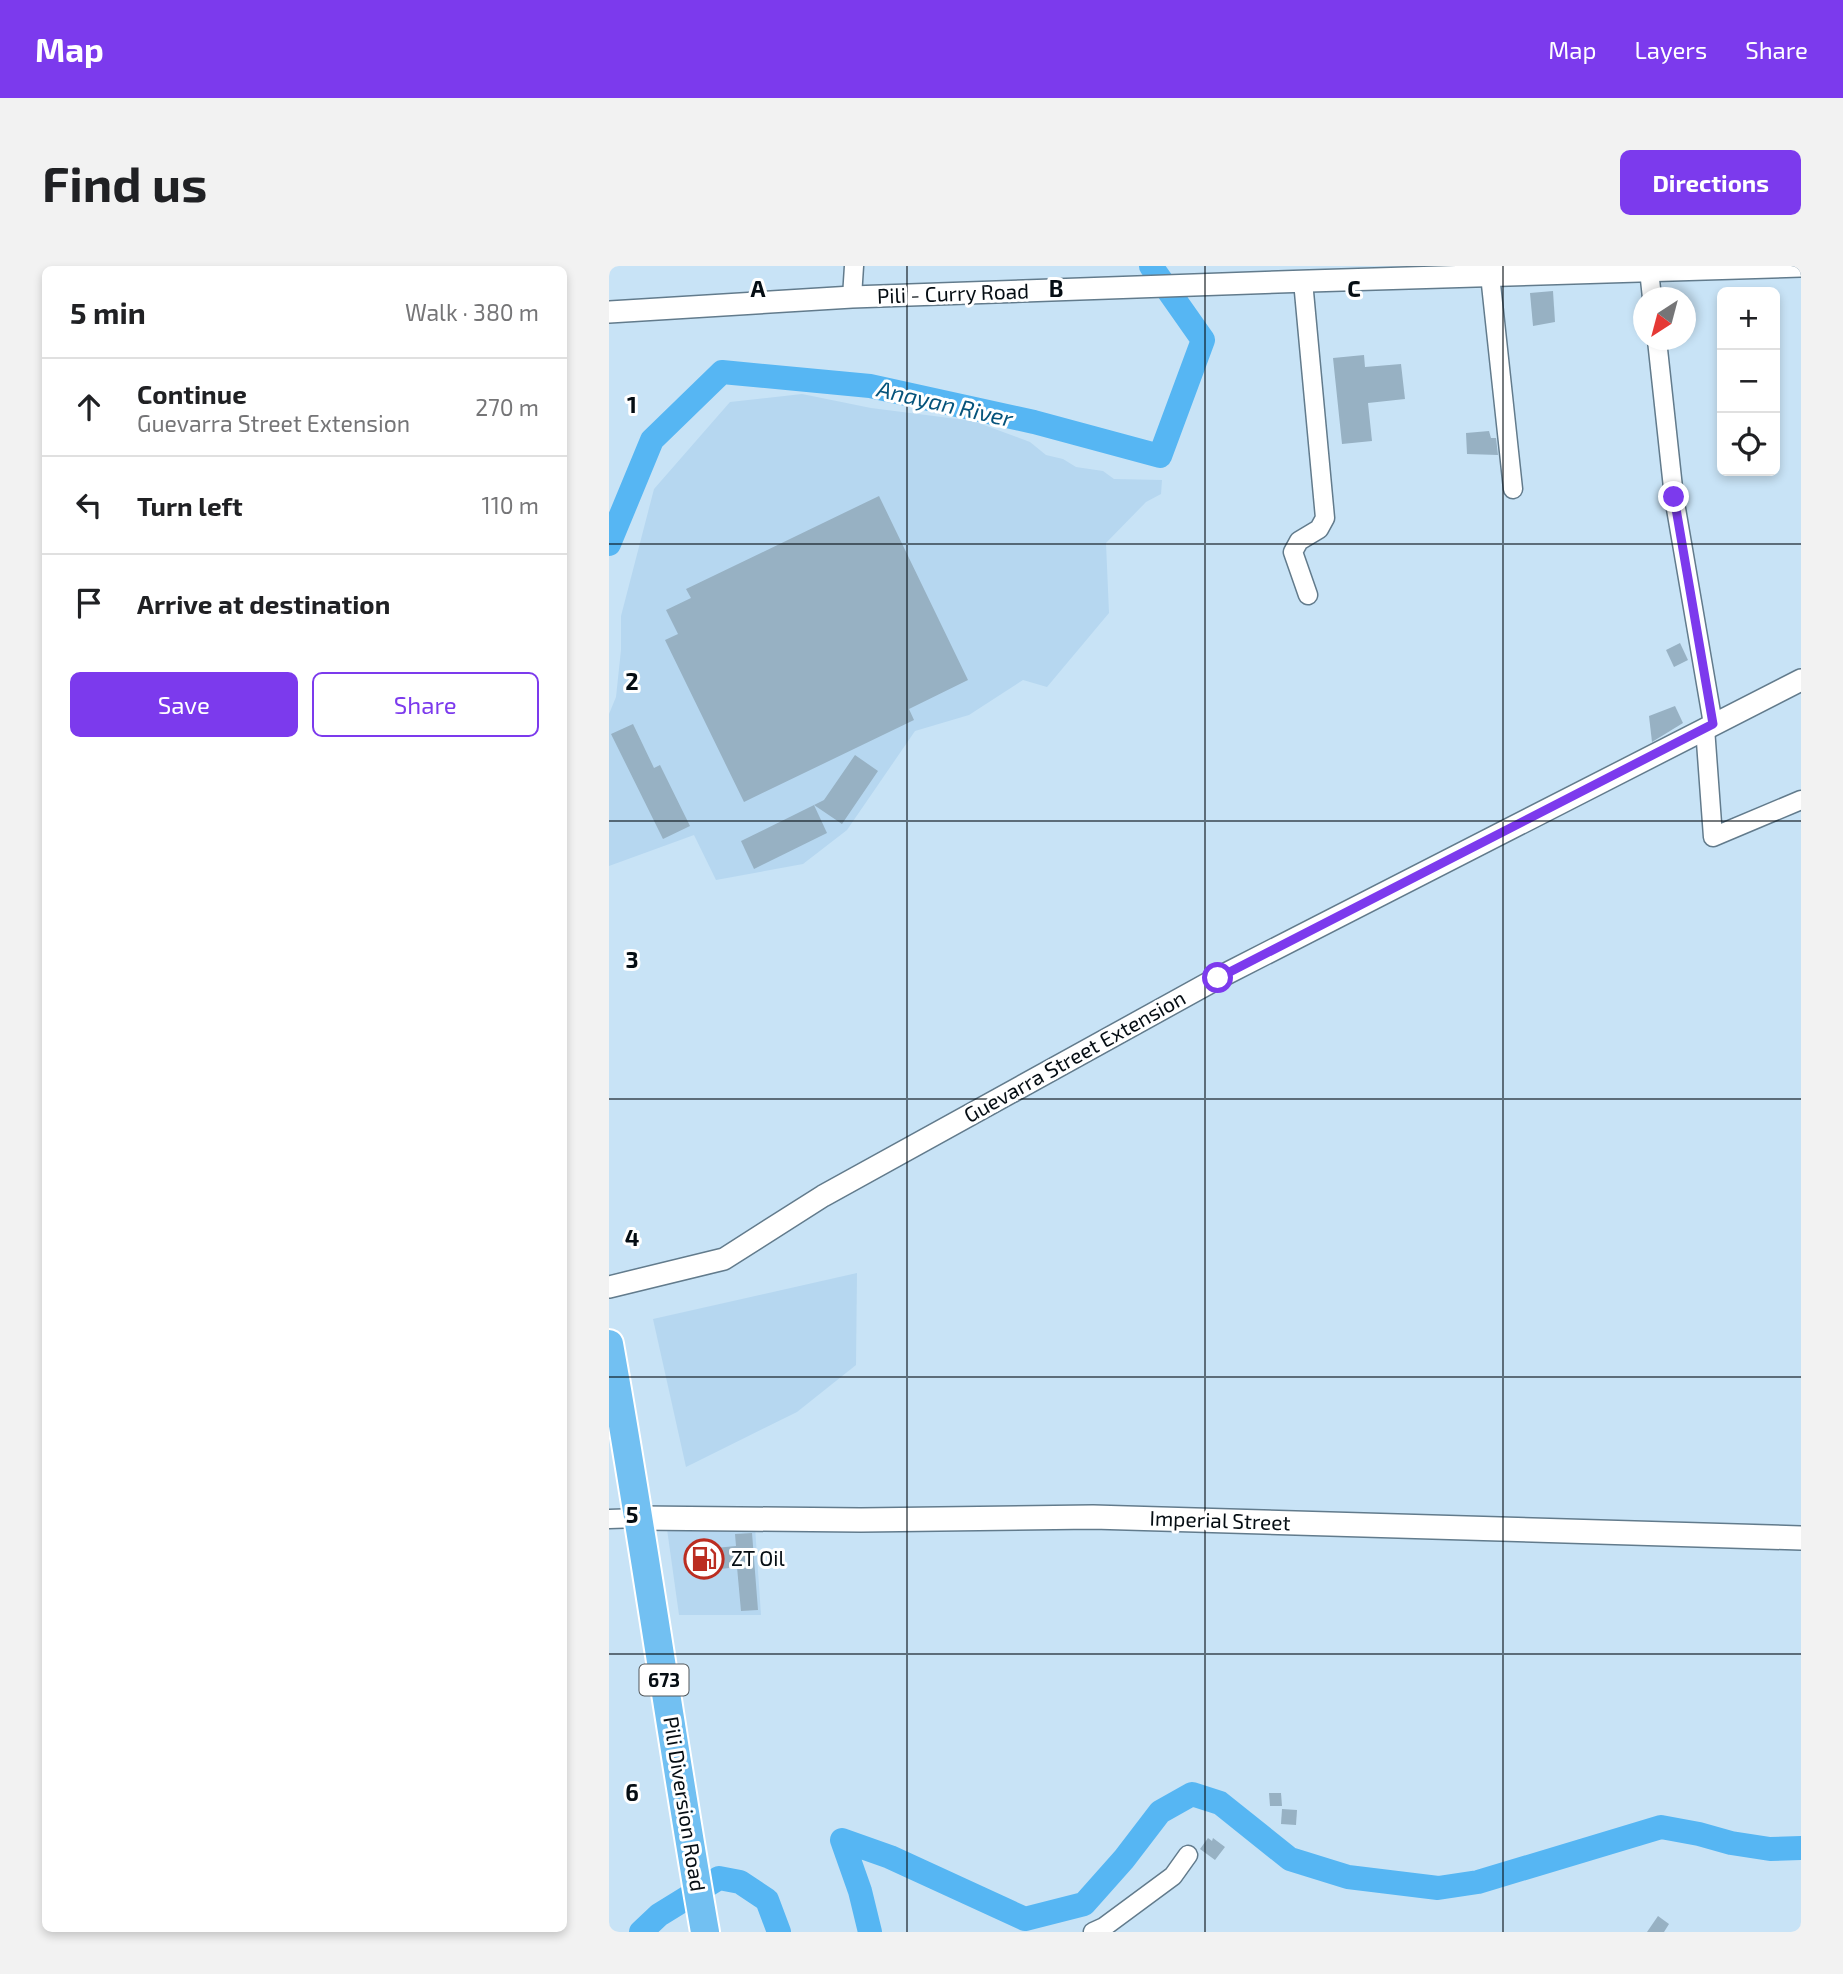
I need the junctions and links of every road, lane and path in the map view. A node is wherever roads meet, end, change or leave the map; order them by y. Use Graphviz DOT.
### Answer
graph roads {
  1 [pos="854,266"];
  2 [pos="1789,266"];
  3 [pos="1801,267"];
  4 [pos="1635,269"];
  5 [pos="1490,275"];
  6 [pos="1303,281"];
  7 [pos="1646,287"];
  8 [pos="852,298"];
  9 [pos="609,312"];
  10 [pos="1658,350"];
  11 [pos="1513,489"];
  12 [pos="1308,595"];
  13 [pos="1801,680"];
  14 [pos="1709,726"];
  15 [pos="1801,800"];
  16 [pos="609,1287"];
  17 [pos="609,1344"];
  18 [pos="639,1518"];
  19 [pos="609,1520"];
  20 [pos="1801,1538"];
  21 [pos="1188,1855"];
  22 [pos="705,1930"];
  23 [pos="1093,1932"];
  1 -- 8 [label="street"];
  2 -- 3 [label="street, Pili - Curry Road"];
  2 -- 4 [label="street, Pili - Curry Road"];
  4 -- 5 [label="street, Pili - Curry Road"];
  4 -- 7 [label="street"];
  5 -- 6 [label="street, Pili - Curry Road"];
  5 -- 11 [label="street"];
  6 -- 8 [label="street, Pili - Curry Road"];
  6 -- 12 [label="street"];
  8 -- 9 [label="street, Pili - Curry Road"];
  10 -- 14 [label="street"];
  13 -- 14 [label="street, Guevarra Street Extension"];
  14 -- 15 [label="street"];
  14 -- 16 [label="street, Guevarra Street Extension"];
  17 -- 18 [label="highway, Pili Diversion Road / 673"];
  18 -- 19 [label="street"];
  18 -- 20 [label="main road, Imperial Street"];
  18 -- 22 [label="highway, Pili Diversion Road / 673"];
  21 -- 23 [label="street"];
}
